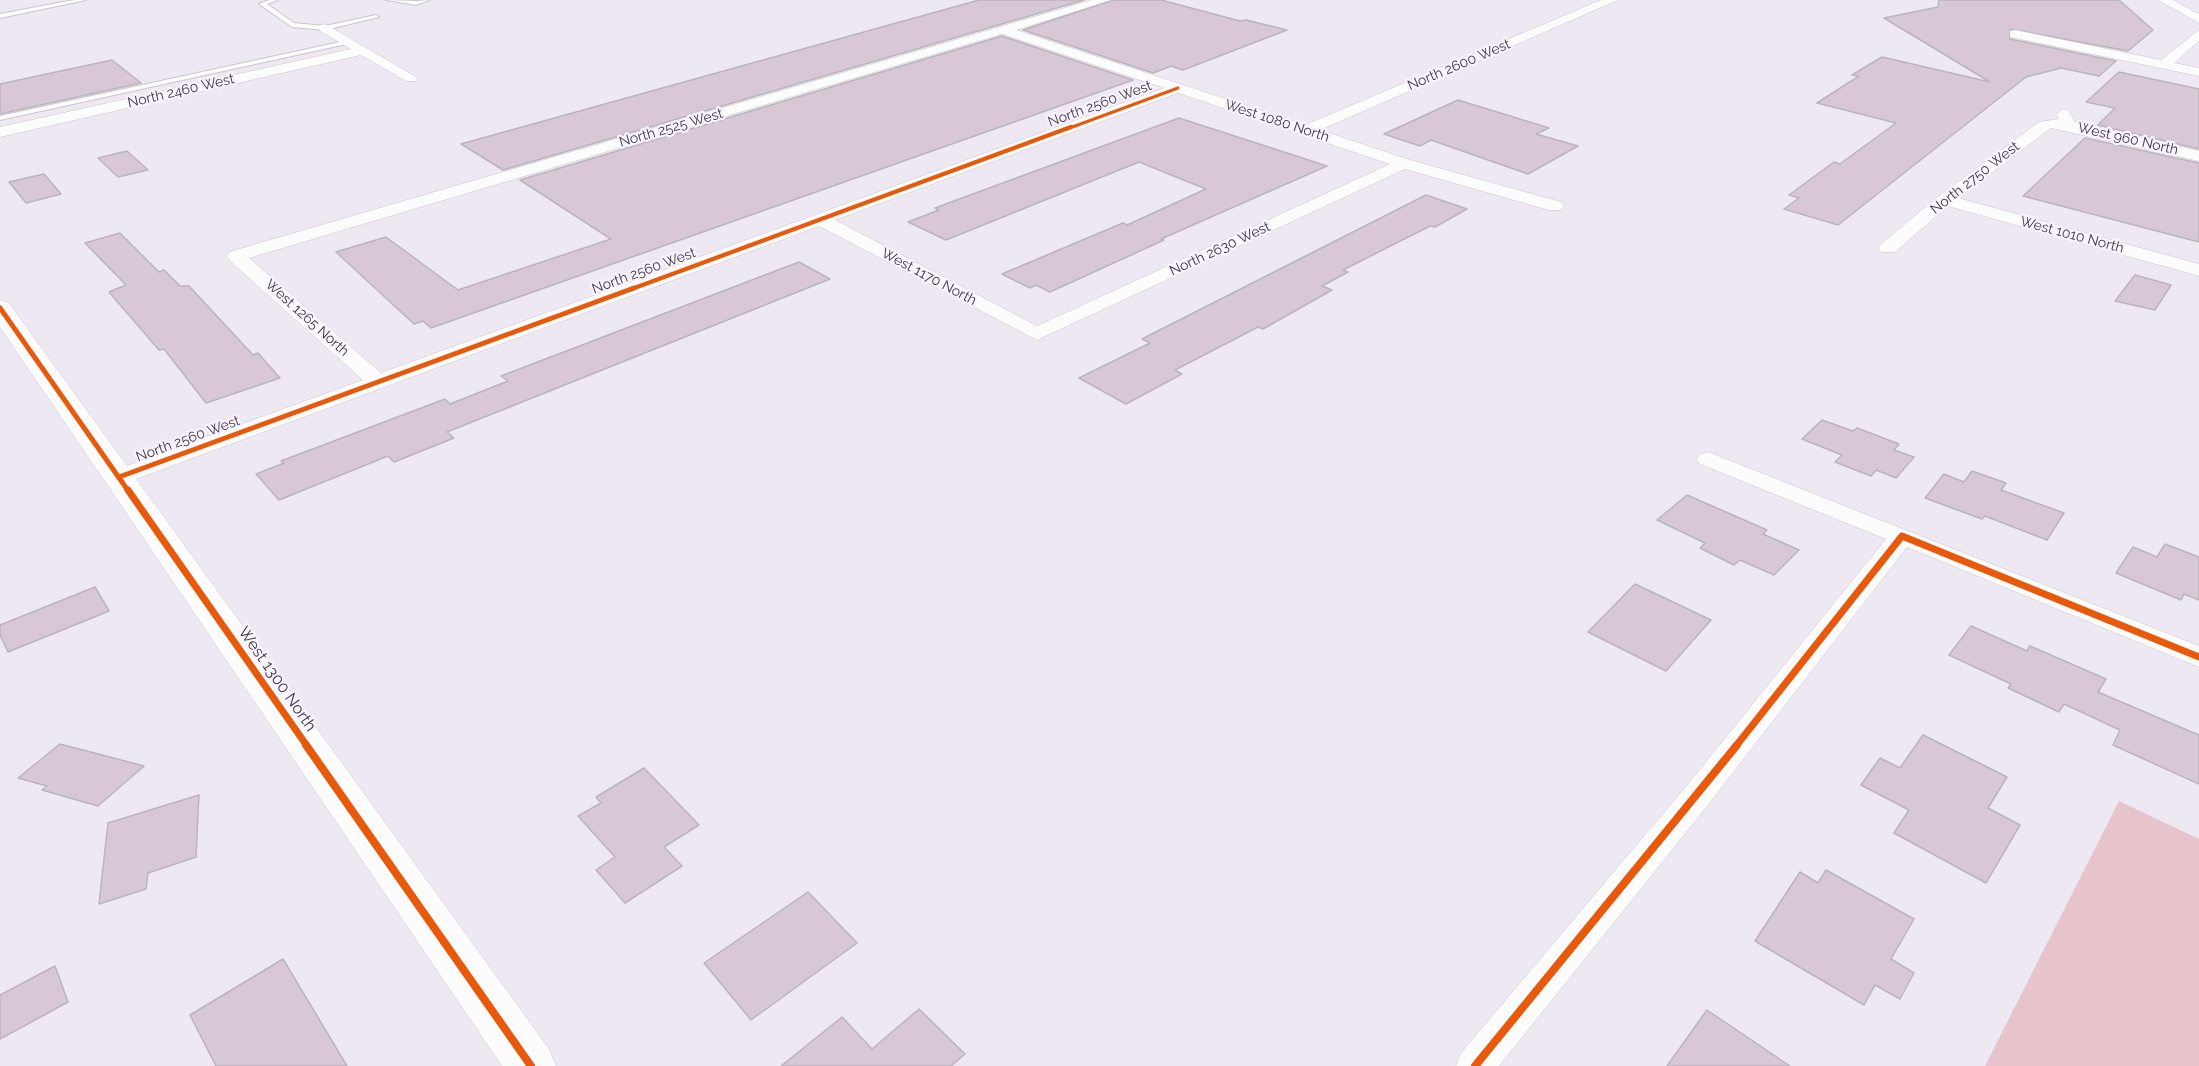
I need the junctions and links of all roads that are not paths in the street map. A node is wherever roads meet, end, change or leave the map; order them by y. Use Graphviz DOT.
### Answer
graph roads {
  1 [pos="83,0"];
  2 [pos="275,0"];
  3 [pos="389,0"];
  4 [pos="427,0"];
  5 [pos="1105,0"];
  6 [pos="1612,0"];
  7 [pos="2164,0"];
  8 [pos="0,16"];
  9 [pos="375,17"];
  10 [pos="2199,19"];
  11 [pos="325,28"];
  12 [pos="1002,30"];
  13 [pos="2015,34"];
  14 [pos="2199,34"];
  15 [pos="349,42"];
  16 [pos="363,50"];
  17 [pos="2163,65"];
  18 [pos="222,69"];
  19 [pos="2199,72"];
  20 [pos="411,78"];
  21 [pos="235,79"];
  22 [pos="138,87"];
  23 [pos="1178,88"];
  24 [pos="150,98"];
  25 [pos="0,118"];
  26 [pos="22,120"];
  27 [pos="2066,120"];
  28 [pos="1307,130"];
  29 [pos="0,132"];
  30 [pos="2199,156"];
  31 [pos="1404,163"];
  32 [pos="1945,200"];
  33 [pos="1555,206"];
  34 [pos="822,220"];
  35 [pos="1888,248"];
  36 [pos="236,256"];
  37 [pos="2199,270"];
  38 [pos="0,308"];
  39 [pos="1037,334"];
  40 [pos="377,381"];
  41 [pos="1708,459"];
  42 [pos="119,477"];
  43 [pos="1902,536"];
  44 [pos="2199,657"];
  45 [pos="531,1066"];
  46 [pos="1475,1066"];
  1 -- 8 [label="lane"];
  2 -- 11 [label="lane"];
  3 -- 4 [label="lane"];
  5 -- 12 [label="street, North 2525 West"];
  6 -- 28 [label="street, North 2600 West"];
  7 -- 10 [label="street"];
  9 -- 11 [label="lane"];
  11 -- 15 [label="street"];
  12 -- 23 [label="street, West 1080 North"];
  12 -- 36 [label="street, North 2525 West"];
  13 -- 17 [label="street"];
  14 -- 17 [label="street"];
  15 -- 16 [label="street"];
  15 -- 18 [label="lane"];
  16 -- 20 [label="street"];
  16 -- 21 [label="street, North 2460 West"];
  17 -- 19 [label="street"];
  18 -- 21 [label="lane"];
  18 -- 22 [label="lane"];
  21 -- 24 [label="street, North 2460 West"];
  22 -- 24 [label="lane"];
  22 -- 26 [label="lane"];
  23 -- 28 [label="street, West 1080 North"];
  23 -- 34 [label="street, North 2560 West"];
  24 -- 26 [label="street, North 2460 West"];
  25 -- 26 [label="lane"];
  26 -- 29 [label="street, North 2460 West"];
  27 -- 30 [label="street, West 960 North"];
  27 -- 32 [label="street, North 2750 West"];
  28 -- 31 [label="street, West 1080 North"];
  31 -- 33 [label="street, West 1080 North"];
  31 -- 39 [label="street, North 2630 West"];
  32 -- 35 [label="street, North 2750 West"];
  32 -- 37 [label="street, West 1010 North"];
  34 -- 39 [label="street, West 1170 North"];
  34 -- 40 [label="street, North 2560 West"];
  36 -- 40 [label="street, West 1265 North"];
  38 -- 42 [label="street, West 1300 North"];
  40 -- 42 [label="street, North 2560 West"];
  41 -- 43 [label="street"];
  42 -- 45 [label="street, West 1300 North"];
  43 -- 44 [label="street"];
  43 -- 46 [label="street"];
}
